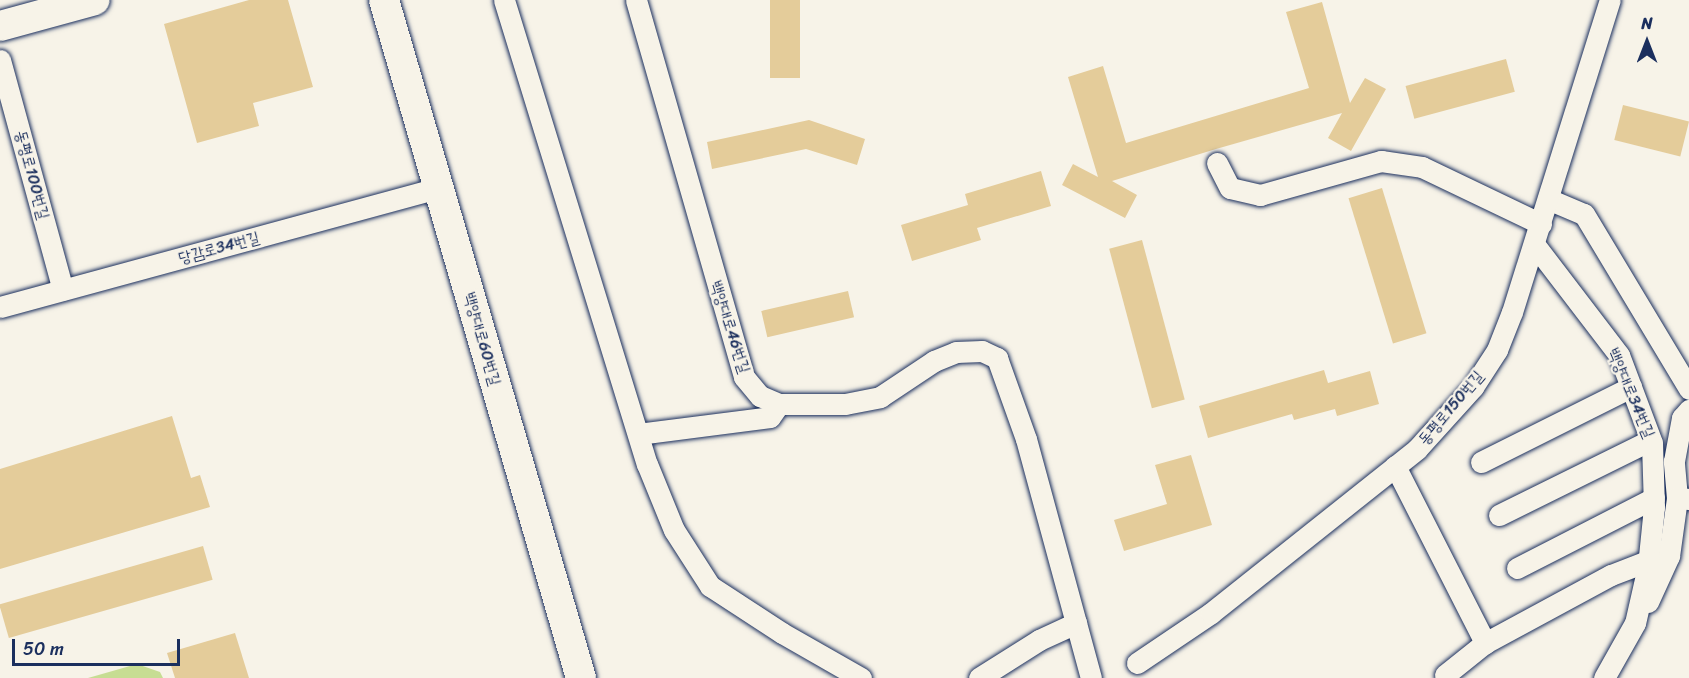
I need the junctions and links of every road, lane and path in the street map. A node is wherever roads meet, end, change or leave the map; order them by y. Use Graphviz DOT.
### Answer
graph roads {
  1 [pos="95,0"];
  2 [pos="384,0"];
  3 [pos="504,0"];
  4 [pos="636,0"];
  5 [pos="1610,0"];
  6 [pos="0,26"];
  7 [pos="0,60"];
  8 [pos="1217,163"];
  9 [pos="438,188"];
  10 [pos="1548,199"];
  11 [pos="1537,234"];
  12 [pos="63,290"];
  13 [pos="0,308"];
  14 [pos="1631,387"];
  15 [pos="1689,388"];
  16 [pos="779,405"];
  17 [pos="1689,410"];
  18 [pos="638,434"];
  19 [pos="1651,440"];
  20 [pos="1481,462"];
  21 [pos="1395,466"];
  22 [pos="1654,498"];
  23 [pos="1683,499"];
  24 [pos="1499,515"];
  25 [pos="1648,561"];
  26 [pos="1517,568"];
  27 [pos="1076,623"];
  28 [pos="1628,636"];
  29 [pos="1485,644"];
  30 [pos="1137,663"];
  31 [pos="1446,675"];
  32 [pos="581,678"];
  33 [pos="861,678"];
  34 [pos="979,678"];
  35 [pos="1091,678"];
  36 [pos="1604,678"];
  1 -- 6 [label="street"];
  2 -- 9 [label="street, 백양대로60번길"];
  3 -- 18 [label="street"];
  4 -- 16 [label="street, 백양대로46번길"];
  5 -- 10 [label="street, 동평로150번길"];
  7 -- 12 [label="street, 동평로100번길"];
  8 -- 11 [label="street"];
  9 -- 12 [label="street, 당감로34번길"];
  9 -- 32 [label="street, 백양대로60번길"];
  10 -- 11 [label="street, 동평로150번길"];
  10 -- 15 [label="street"];
  11 -- 14 [label="street, 백양대로34번길"];
  11 -- 21 [label="street, 동평로150번길"];
  12 -- 13 [label="street, 당감로34번길"];
  14 -- 19 [label="street, 백양대로34번길"];
  14 -- 20 [label="street"];
  16 -- 18 [label="street"];
  16 -- 27 [label="street"];
  17 -- 23 [label="street, 백양대로34번길"];
  18 -- 33 [label="street"];
  19 -- 22 [label="street, 백양대로34번길"];
  19 -- 24 [label="street"];
  21 -- 29 [label="street"];
  21 -- 30 [label="street, 동평로150번길"];
  22 -- 25 [label="street, 백양대로34번길"];
  22 -- 26 [label="street"];
  23 -- 28 [label="street, 백양대로34번길"];
  25 -- 28 [label="street, 백양대로34번길"];
  25 -- 29 [label="street"];
  27 -- 34 [label="street"];
  27 -- 35 [label="street"];
  28 -- 36 [label="street, 백양대로34번길"];
  29 -- 31 [label="street"];
}
